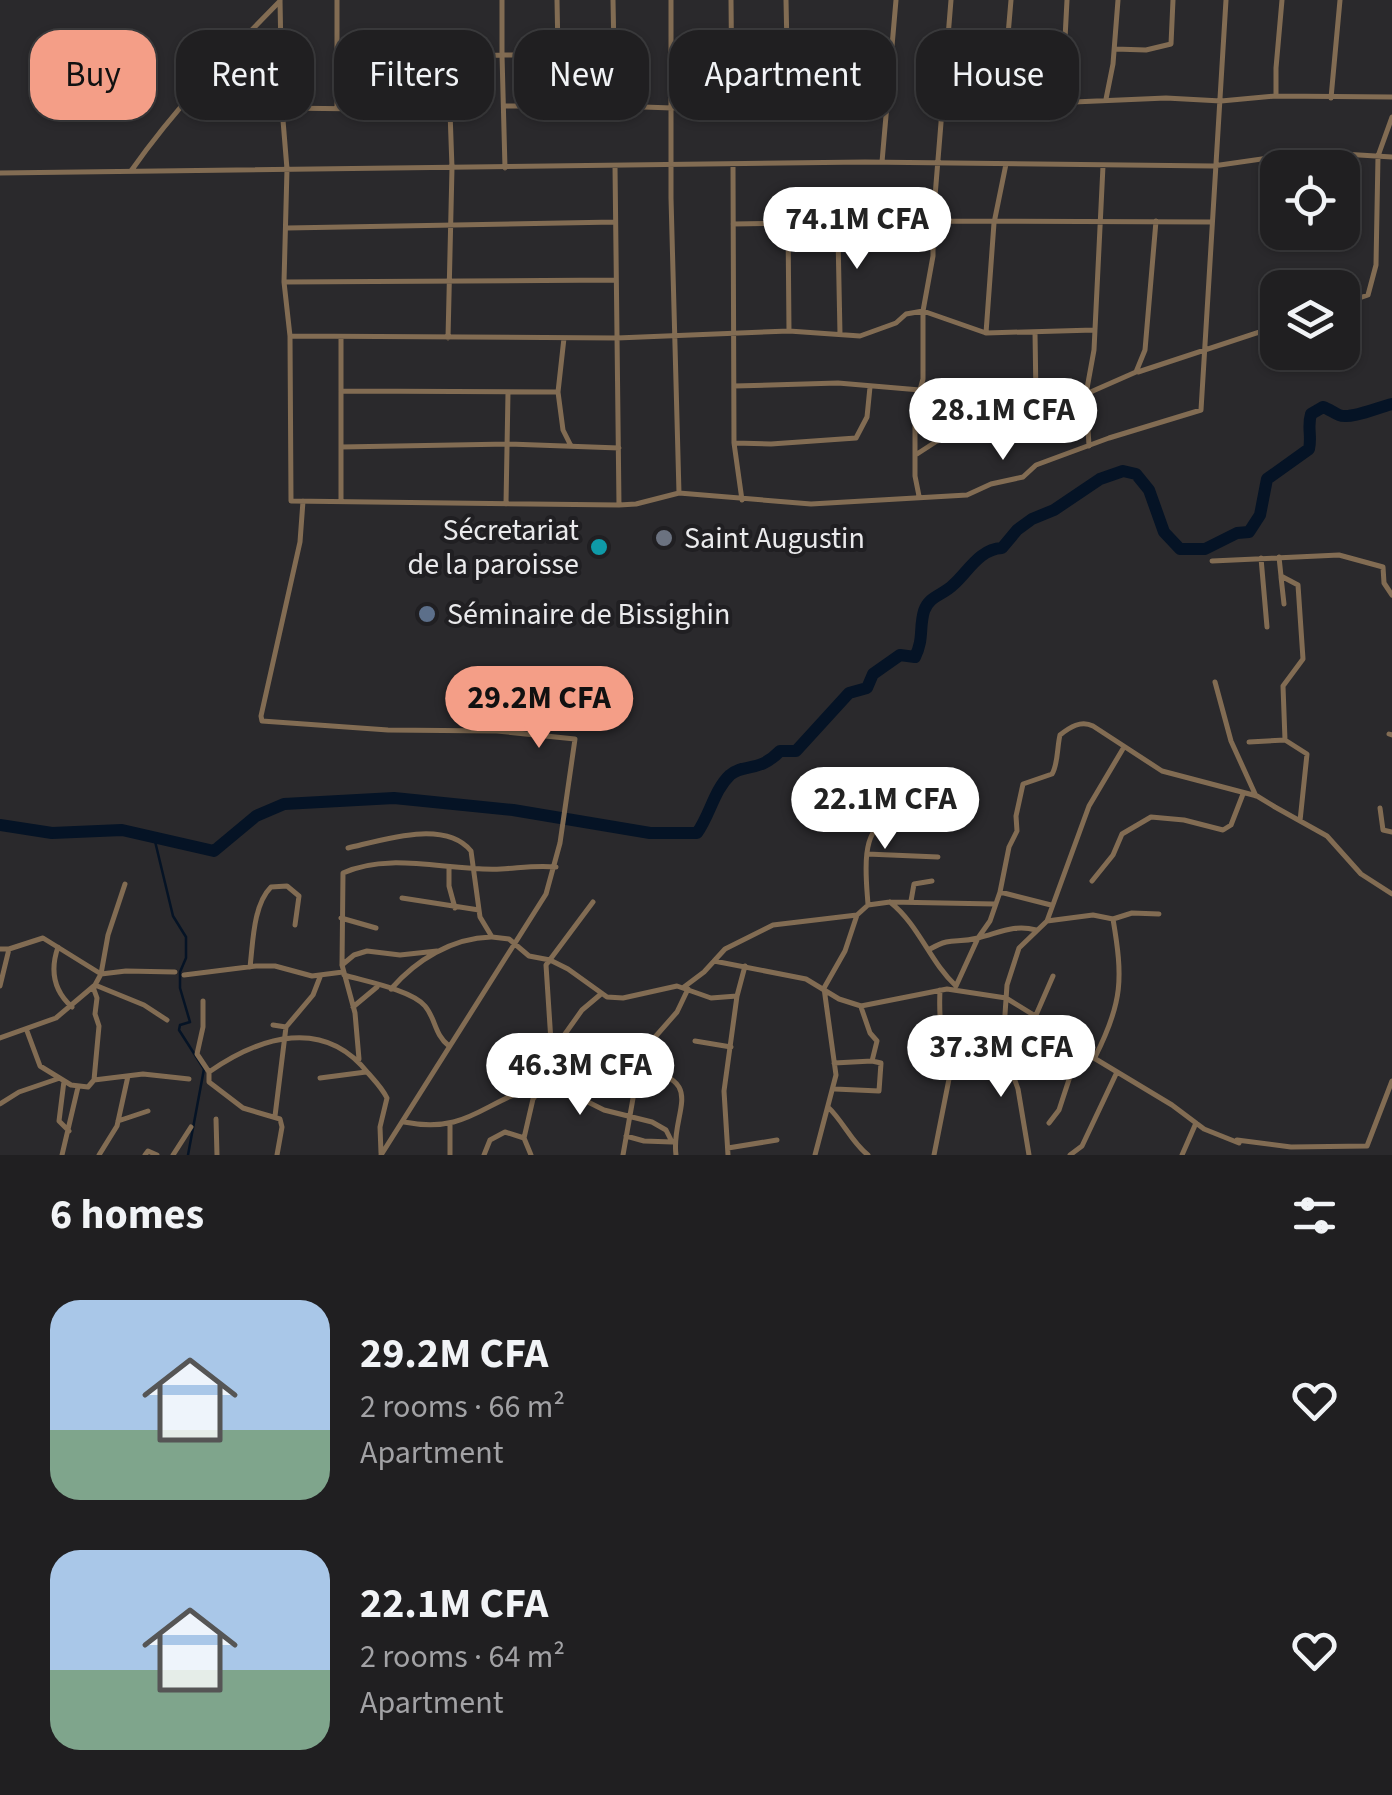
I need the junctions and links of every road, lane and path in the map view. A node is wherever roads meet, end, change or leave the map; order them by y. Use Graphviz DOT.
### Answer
graph roads {
  1 [pos="280,0"];
  2 [pos="337,0"];
  3 [pos="502,0"];
  4 [pos="558,0"];
  5 [pos="613,0"];
  6 [pos="671,0"];
  7 [pos="731,0"];
  8 [pos="786,0"];
  9 [pos="896,0"];
  10 [pos="951,0"];
  11 [pos="1011,0"];
  12 [pos="1067,0"];
  13 [pos="1118,0"];
  14 [pos="1173,0"];
  15 [pos="1226,0"];
  16 [pos="1282,0"];
  17 [pos="1340,0"];
  18 [pos="281,30"];
  19 [pos="339,30"];
  20 [pos="558,30"];
  21 [pos="612,30"];
  22 [pos="671,30"];
  23 [pos="732,30"];
  24 [pos="787,30"];
  25 [pos="894,30"];
  26 [pos="949,30"];
  27 [pos="1008,30"];
  28 [pos="1065,30"];
  29 [pos="1115,49"];
  30 [pos="494,55"];
  31 [pos="502,55"];
  32 [pos="514,55"];
  33 [pos="1276,96"];
  34 [pos="1392,97"];
  35 [pos="1331,98"];
  36 [pos="1106,99"];
  37 [pos="1079,101"];
  38 [pos="1221,101"];
  39 [pos="505,106"];
  40 [pos="514,106"];
  41 [pos="1392,117"];
  42 [pos="283,120"];
  43 [pos="450,120"];
  44 [pos="672,120"];
  45 [pos="886,120"];
  46 [pos="942,120"];
  47 [pos="1378,156"];
  48 [pos="1392,156"];
  49 [pos="882,162"];
  50 [pos="938,162"];
  51 [pos="733,164"];
  52 [pos="1006,164"];
  53 [pos="614,166"];
  54 [pos="672,166"];
  55 [pos="1103,166"];
  56 [pos="1214,166"];
  57 [pos="452,168"];
  58 [pos="506,168"];
  59 [pos="287,169"];
  60 [pos="130,172"];
  61 [pos="0,173"];
  62 [pos="829,221"];
  63 [pos="1100,221"];
  64 [pos="1156,221"];
  65 [pos="615,222"];
  66 [pos="788,222"];
  67 [pos="933,222"];
  68 [pos="1212,222"];
  69 [pos="994,223"];
  70 [pos="733,224"];
  71 [pos="451,226"];
  72 [pos="287,228"];
  73 [pos="616,280"];
  74 [pos="284,282"];
  75 [pos="449,282"];
  76 [pos="1360,297"];
  77 [pos="924,311"];
  78 [pos="1094,330"];
  79 [pos="789,331"];
  80 [pos="1035,331"];
  81 [pos="736,332"];
  82 [pos="1260,332"];
  83 [pos="986,333"];
  84 [pos="840,334"];
  85 [pos="675,335"];
  86 [pos="290,336"];
  87 [pos="341,338"];
  88 [pos="448,338"];
  89 [pos="564,338"];
  90 [pos="617,338"];
  91 [pos="1202,352"];
  92 [pos="1136,372"];
  93 [pos="734,386"];
  94 [pos="870,388"];
  95 [pos="920,390"];
  96 [pos="341,392"];
  97 [pos="508,392"];
  98 [pos="558,392"];
  99 [pos="1086,394"];
  100 [pos="971,432"];
  101 [pos="734,442"];
  102 [pos="509,444"];
  103 [pos="1088,446"];
  104 [pos="341,447"];
  105 [pos="572,447"];
  106 [pos="618,448"];
  107 [pos="917,454"];
  108 [pos="678,492"];
  109 [pos="919,496"];
  110 [pos="742,500"];
  111 [pos="302,501"];
  112 [pos="341,502"];
  113 [pos="506,504"];
  114 [pos="620,505"];
  115 [pos="1279,557"];
  116 [pos="1260,558"];
  117 [pos="1212,561"];
  118 [pos="1392,567"];
  119 [pos="1383,568"];
  120 [pos="1281,576"];
  121 [pos="1392,595"];
  122 [pos="1284,604"];
  123 [pos="1267,627"];
  124 [pos="1214,682"];
  125 [pos="1285,740"];
  126 [pos="1249,742"];
  127 [pos="1124,748"];
  128 [pos="1243,794"];
  129 [pos="1257,796"];
  130 [pos="1380,808"];
  131 [pos="1300,822"];
  132 [pos="932,827"];
  133 [pos="1392,832"];
  134 [pos="348,848"];
  135 [pos="866,854"];
  136 [pos="938,858"];
  137 [pos="449,866"];
  138 [pos="556,866"];
  139 [pos="474,868"];
  140 [pos="932,881"];
  141 [pos="1092,881"];
  142 [pos="125,884"];
  143 [pos="1000,892"];
  144 [pos="1392,894"];
  145 [pos="402,898"];
  146 [pos="911,900"];
  147 [pos="593,902"];
  148 [pos="890,902"];
  149 [pos="995,904"];
  150 [pos="868,905"];
  151 [pos="1052,906"];
  152 [pos="454,908"];
  153 [pos="479,910"];
  154 [pos="1159,914"];
  155 [pos="856,915"];
  156 [pos="342,918"];
  157 [pos="1113,919"];
  158 [pos="1047,921"];
  159 [pos="295,925"];
  160 [pos="376,928"];
  161 [pos="1036,930"];
  162 [pos="492,936"];
  163 [pos="978,938"];
  164 [pos="516,943"];
  165 [pos="58,947"];
  166 [pos="0,949"];
  167 [pos="9,949"];
  168 [pos="930,949"];
  169 [pos="437,951"];
  170 [pos="550,960"];
  171 [pos="714,962"];
  172 [pos="745,966"];
  173 [pos="250,967"];
  174 [pos="343,971"];
  175 [pos="175,972"];
  176 [pos="102,974"];
  177 [pos="184,975"];
  178 [pos="321,976"];
  179 [pos="1054,976"];
  180 [pos="0,986"];
  181 [pos="94,986"];
  182 [pos="378,986"];
  183 [pos="956,986"];
  184 [pos="686,988"];
  185 [pos="824,988"];
  186 [pos="390,989"];
  187 [pos="940,990"];
  188 [pos="963,990"];
  189 [pos="601,994"];
  190 [pos="736,996"];
  191 [pos="1006,998"];
  192 [pos="204,1000"];
  193 [pos="861,1006"];
  194 [pos="72,1007"];
  195 [pos="353,1007"];
  196 [pos="1036,1015"];
  197 [pos="168,1020"];
  198 [pos="273,1026"];
  199 [pos="286,1027"];
  200 [pos="26,1030"];
  201 [pos="0,1038"];
  202 [pos="284,1038"];
  203 [pos="695,1041"];
  204 [pos="1008,1042"];
  205 [pos="449,1046"];
  206 [pos="730,1047"];
  207 [pos="1078,1049"];
  208 [pos="552,1057"];
  209 [pos="1095,1057"];
  210 [pos="358,1059"];
  211 [pos="872,1060"];
  212 [pos="834,1063"];
  213 [pos="638,1070"];
  214 [pos="957,1070"];
  215 [pos="209,1072"];
  216 [pos="367,1072"];
  217 [pos="1117,1072"];
  218 [pos="128,1076"];
  219 [pos="320,1078"];
  220 [pos="189,1079"];
  221 [pos="62,1080"];
  222 [pos="94,1080"];
  223 [pos="1392,1081"];
  224 [pos="546,1083"];
  225 [pos="78,1087"];
  226 [pos="834,1089"];
  227 [pos="0,1104"];
  228 [pos="828,1107"];
  229 [pos="148,1111"];
  230 [pos="275,1116"];
  231 [pos="629,1118"];
  232 [pos="216,1119"];
  233 [pos="118,1122"];
  234 [pos="404,1122"];
  235 [pos="1049,1123"];
  236 [pos="1196,1123"];
  237 [pos="450,1126"];
  238 [pos="192,1127"];
  239 [pos="69,1131"];
  240 [pos="626,1136"];
  241 [pos="524,1138"];
  242 [pos="778,1140"];
  243 [pos="1238,1142"];
  244 [pos="673,1143"];
  245 [pos="1082,1146"];
  246 [pos="1327,1146"];
  247 [pos="860,1149"];
  248 [pos="1290,1151"];
  249 [pos="728,1152"];
  250 [pos="382,1153"];
  251 [pos="1236,1153"];
  252 [pos="62,1155"];
  253 [pos="99,1155"];
  254 [pos="145,1155"];
  255 [pos="157,1155"];
  256 [pos="172,1155"];
  257 [pos="217,1155"];
  258 [pos="277,1155"];
  259 [pos="393,1155"];
  260 [pos="450,1155"];
  261 [pos="484,1155"];
  262 [pos="532,1155"];
  263 [pos="623,1155"];
  264 [pos="676,1155"];
  265 [pos="815,1155"];
  266 [pos="854,1155"];
  267 [pos="868,1155"];
  268 [pos="934,1155"];
  269 [pos="1029,1155"];
  270 [pos="1070,1155"];
  271 [pos="1079,1155"];
  272 [pos="1182,1155"];
  273 [pos="1328,1155"];
  1 -- 18 [label="street"];
  1 -- 60 [label="street"];
  2 -- 19 [label="street"];
  3 -- 31 [label="street"];
  4 -- 20 [label="street"];
  5 -- 21 [label="street"];
  6 -- 22 [label="street"];
  7 -- 23 [label="street"];
  8 -- 24 [label="street"];
  9 -- 25 [label="street"];
  10 -- 26 [label="street"];
  11 -- 27 [label="street"];
  12 -- 28 [label="street"];
  13 -- 29 [label="street"];
  14 -- 29 [label="street"];
  15 -- 38 [label="street"];
  16 -- 33 [label="street"];
  17 -- 35 [label="street"];
  29 -- 36 [label="street"];
  30 -- 31 [label="street"];
  31 -- 32 [label="street"];
  31 -- 39 [label="street"];
  33 -- 35 [label="street"];
  33 -- 38 [label="street"];
  34 -- 35 [label="street"];
  36 -- 37 [label="street"];
  36 -- 38 [label="street"];
  38 -- 56 [label="street"];
  39 -- 40 [label="street"];
  39 -- 58 [label="street"];
  41 -- 47 [label="street"];
  42 -- 59 [label="street"];
  43 -- 57 [label="street"];
  44 -- 54 [label="street"];
  45 -- 49 [label="street"];
  46 -- 50 [label="street"];
  47 -- 48 [label="street"];
  47 -- 56 [label="street"];
  47 -- 76 [label="street"];
  49 -- 50 [label="street"];
  49 -- 51 [label="street"];
  50 -- 52 [label="street"];
  50 -- 67 [label="street"];
  51 -- 54 [label="street"];
  51 -- 70 [label="street"];
  52 -- 55 [label="street"];
  52 -- 69 [label="street"];
  53 -- 54 [label="street"];
  53 -- 58 [label="street"];
  53 -- 65 [label="street"];
  54 -- 85 [label="street"];
  55 -- 56 [label="street"];
  55 -- 63 [label="street"];
  56 -- 68 [label="street"];
  57 -- 58 [label="street"];
  57 -- 59 [label="street"];
  57 -- 71 [label="street"];
  59 -- 60 [label="street"];
  59 -- 72 [label="street"];
  60 -- 61 [label="street"];
  62 -- 66 [label="street"];
  62 -- 67 [label="street"];
  62 -- 84 [label="street"];
  63 -- 64 [label="street"];
  63 -- 69 [label="street"];
  63 -- 78 [label="street"];
  64 -- 68 [label="street"];
  64 -- 92 [label="street"];
  65 -- 71 [label="street"];
  65 -- 73 [label="street"];
  66 -- 70 [label="street"];
  66 -- 79 [label="street"];
  67 -- 69 [label="street"];
  67 -- 77 [label="street"];
  68 -- 91 [label="street"];
  69 -- 83 [label="street"];
  70 -- 81 [label="street"];
  71 -- 72 [label="street"];
  71 -- 75 [label="street"];
  72 -- 74 [label="street"];
  73 -- 75 [label="street"];
  73 -- 90 [label="street"];
  74 -- 75 [label="street"];
  74 -- 86 [label="street"];
  75 -- 88 [label="street"];
  77 -- 83 [label="street"];
  77 -- 84 [label="street"];
  77 -- 95 [label="street"];
  78 -- 80 [label="street"];
  78 -- 99 [label="street"];
  79 -- 81 [label="street"];
  79 -- 84 [label="street"];
  80 -- 83 [label="street"];
  80 -- 99 [label="street"];
  81 -- 85 [label="street"];
  81 -- 93 [label="street"];
  82 -- 91 [label="street"];
  85 -- 90 [label="street"];
  85 -- 108 [label="street"];
  86 -- 87 [label="street"];
  86 -- 111 [label="street"];
  87 -- 88 [label="street"];
  87 -- 96 [label="street"];
  88 -- 89 [label="street"];
  89 -- 90 [label="street"];
  89 -- 98 [label="street"];
  90 -- 106 [label="street"];
  91 -- 92 [label="street"];
  91 -- 103 [label="street"];
  92 -- 99 [label="street"];
  93 -- 94 [label="street"];
  93 -- 101 [label="street"];
  94 -- 95 [label="street"];
  94 -- 101 [label="street"];
  95 -- 107 [label="street"];
  96 -- 97 [label="street"];
  96 -- 104 [label="street"];
  97 -- 98 [label="street"];
  97 -- 102 [label="street"];
  98 -- 105 [label="street"];
  99 -- 103 [label="street"];
  100 -- 107 [label="street"];
  101 -- 110 [label="street"];
  102 -- 104 [label="street"];
  102 -- 105 [label="street"];
  102 -- 113 [label="street"];
  103 -- 109 [label="street"];
  104 -- 112 [label="street"];
  105 -- 106 [label="street"];
  106 -- 114 [label="street"];
  107 -- 109 [label="street"];
  108 -- 110 [label="street"];
  108 -- 114 [label="street"];
  109 -- 110 [label="street"];
  111 -- 112 [label="street"];
  111 -- 138 [label="street"];
  112 -- 113 [label="street"];
  113 -- 114 [label="street"];
  115 -- 116 [label="street"];
  115 -- 119 [label="street"];
  115 -- 120 [label="street"];
  116 -- 117 [label="street"];
  116 -- 123 [label="street"];
  118 -- 119 [label="street"];
  119 -- 121 [label="street"];
  120 -- 122 [label="street"];
  120 -- 125 [label="street"];
  124 -- 129 [label="street"];
  125 -- 126 [label="street"];
  125 -- 131 [label="street"];
  127 -- 128 [label="street"];
  127 -- 143 [label="street"];
  127 -- 151 [label="street"];
  128 -- 129 [label="street"];
  128 -- 141 [label="street"];
  129 -- 131 [label="street"];
  130 -- 133 [label="street"];
  131 -- 144 [label="street"];
  132 -- 135 [label="street"];
  134 -- 139 [label="street"];
  135 -- 136 [label="street"];
  135 -- 150 [label="street"];
  137 -- 139 [label="street"];
  137 -- 152 [label="street"];
  137 -- 156 [label="street"];
  138 -- 139 [label="street"];
  138 -- 164 [label="street"];
  139 -- 153 [label="street"];
  140 -- 146 [label="street"];
  142 -- 176 [label="street"];
  143 -- 149 [label="street"];
  143 -- 151 [label="street"];
  145 -- 152 [label="street"];
  146 -- 148 [label="street"];
  146 -- 149 [label="street"];
  147 -- 170 [label="street"];
  148 -- 150 [label="street"];
  148 -- 168 [label="street"];
  149 -- 163 [label="street"];
  150 -- 155 [label="street"];
  151 -- 158 [label="street"];
  152 -- 153 [label="street"];
  153 -- 162 [label="street"];
  154 -- 157 [label="street"];
  155 -- 171 [label="street"];
  155 -- 185 [label="street"];
  156 -- 160 [label="street"];
  156 -- 174 [label="street"];
  157 -- 158 [label="street"];
  157 -- 209 [label="street"];
  158 -- 161 [label="street"];
  159 -- 173 [label="street"];
  161 -- 163 [label="street"];
  161 -- 191 [label="street"];
  162 -- 164 [label="street"];
  162 -- 169 [label="street"];
  163 -- 168 [label="street"];
  163 -- 183 [label="street"];
  164 -- 170 [label="street"];
  164 -- 205 [label="street"];
  165 -- 167 [label="street"];
  165 -- 176 [label="street"];
  165 -- 194 [label="street"];
  166 -- 167 [label="street"];
  167 -- 180 [label="street"];
  168 -- 183 [label="street"];
  169 -- 174 [label="street"];
  169 -- 186 [label="street"];
  170 -- 189 [label="street"];
  170 -- 208 [label="street"];
  171 -- 172 [label="street"];
  171 -- 184 [label="street"];
  172 -- 185 [label="street"];
  172 -- 190 [label="street"];
  173 -- 177 [label="street"];
  173 -- 178 [label="street"];
  174 -- 178 [label="street"];
  174 -- 182 [label="street"];
  174 -- 195 [label="street"];
  175 -- 176 [label="street"];
  176 -- 181 [label="street"];
  178 -- 199 [label="street"];
  179 -- 196 [label="street"];
  181 -- 194 [label="street"];
  181 -- 197 [label="street"];
  181 -- 222 [label="street"];
  182 -- 186 [label="street"];
  182 -- 195 [label="street"];
  183 -- 188 [label="street"];
  184 -- 189 [label="street"];
  184 -- 190 [label="street"];
  184 -- 213 [label="street"];
  185 -- 193 [label="street"];
  185 -- 212 [label="street"];
  186 -- 205 [label="street"];
  187 -- 188 [label="street"];
  187 -- 193 [label="street"];
  187 -- 214 [label="street"];
  188 -- 191 [label="street"];
  189 -- 208 [label="street"];
  190 -- 206 [label="street"];
  191 -- 196 [label="street"];
  191 -- 204 [label="street"];
  192 -- 215 [label="street"];
  193 -- 211 [label="street"];
  194 -- 200 [label="street"];
  195 -- 210 [label="street"];
  196 -- 207 [label="street"];
  198 -- 199 [label="street"];
  199 -- 202 [label="street"];
  200 -- 201 [label="street"];
  200 -- 221 [label="street"];
  202 -- 210 [label="street"];
  202 -- 215 [label="street"];
  202 -- 230 [label="street"];
  203 -- 206 [label="street"];
  204 -- 214 [label="street"];
  204 -- 269 [label="street"];
  205 -- 234 [label="street"];
  206 -- 249 [label="street"];
  207 -- 209 [label="street"];
  207 -- 235 [label="street"];
  208 -- 224 [label="street"];
  209 -- 217 [label="street"];
  210 -- 216 [label="street"];
  211 -- 212 [label="street"];
  211 -- 226 [label="street"];
  212 -- 226 [label="street"];
  213 -- 231 [label="street"];
  213 -- 244 [label="street"];
  214 -- 268 [label="street"];
  215 -- 230 [label="street"];
  216 -- 219 [label="street"];
  216 -- 250 [label="street"];
  217 -- 236 [label="street"];
  217 -- 245 [label="street"];
  218 -- 220 [label="street"];
  218 -- 222 [label="street"];
  218 -- 233 [label="street"];
  221 -- 225 [label="street"];
  221 -- 227 [label="street"];
  221 -- 239 [label="street"];
  222 -- 225 [label="street"];
  223 -- 246 [label="street"];
  224 -- 231 [label="street"];
  224 -- 237 [label="street"];
  224 -- 241 [label="street"];
  225 -- 239 [label="street"];
  226 -- 228 [label="street"];
  228 -- 247 [label="street"];
  228 -- 265 [label="street"];
  229 -- 233 [label="street"];
  230 -- 258 [label="street"];
  231 -- 240 [label="street"];
  231 -- 244 [label="street"];
  232 -- 257 [label="street"];
  233 -- 253 [label="street"];
  234 -- 237 [label="street"];
  234 -- 250 [label="street"];
  236 -- 243 [label="street"];
  236 -- 272 [label="street"];
  237 -- 260 [label="street"];
  238 -- 256 [label="street"];
  239 -- 252 [label="street"];
  240 -- 244 [label="street"];
  240 -- 263 [label="street"];
  241 -- 261 [label="street"];
  241 -- 262 [label="street"];
  242 -- 249 [label="street"];
  243 -- 248 [label="street"];
  243 -- 251 [label="street"];
  244 -- 264 [label="street"];
  245 -- 270 [label="street"];
  245 -- 271 [label="street"];
  246 -- 248 [label="street"];
  246 -- 273 [label="street"];
  247 -- 266 [label="street"];
  247 -- 267 [label="street"];
  250 -- 259 [label="street"];
  254 -- 255 [label="street"];
}
